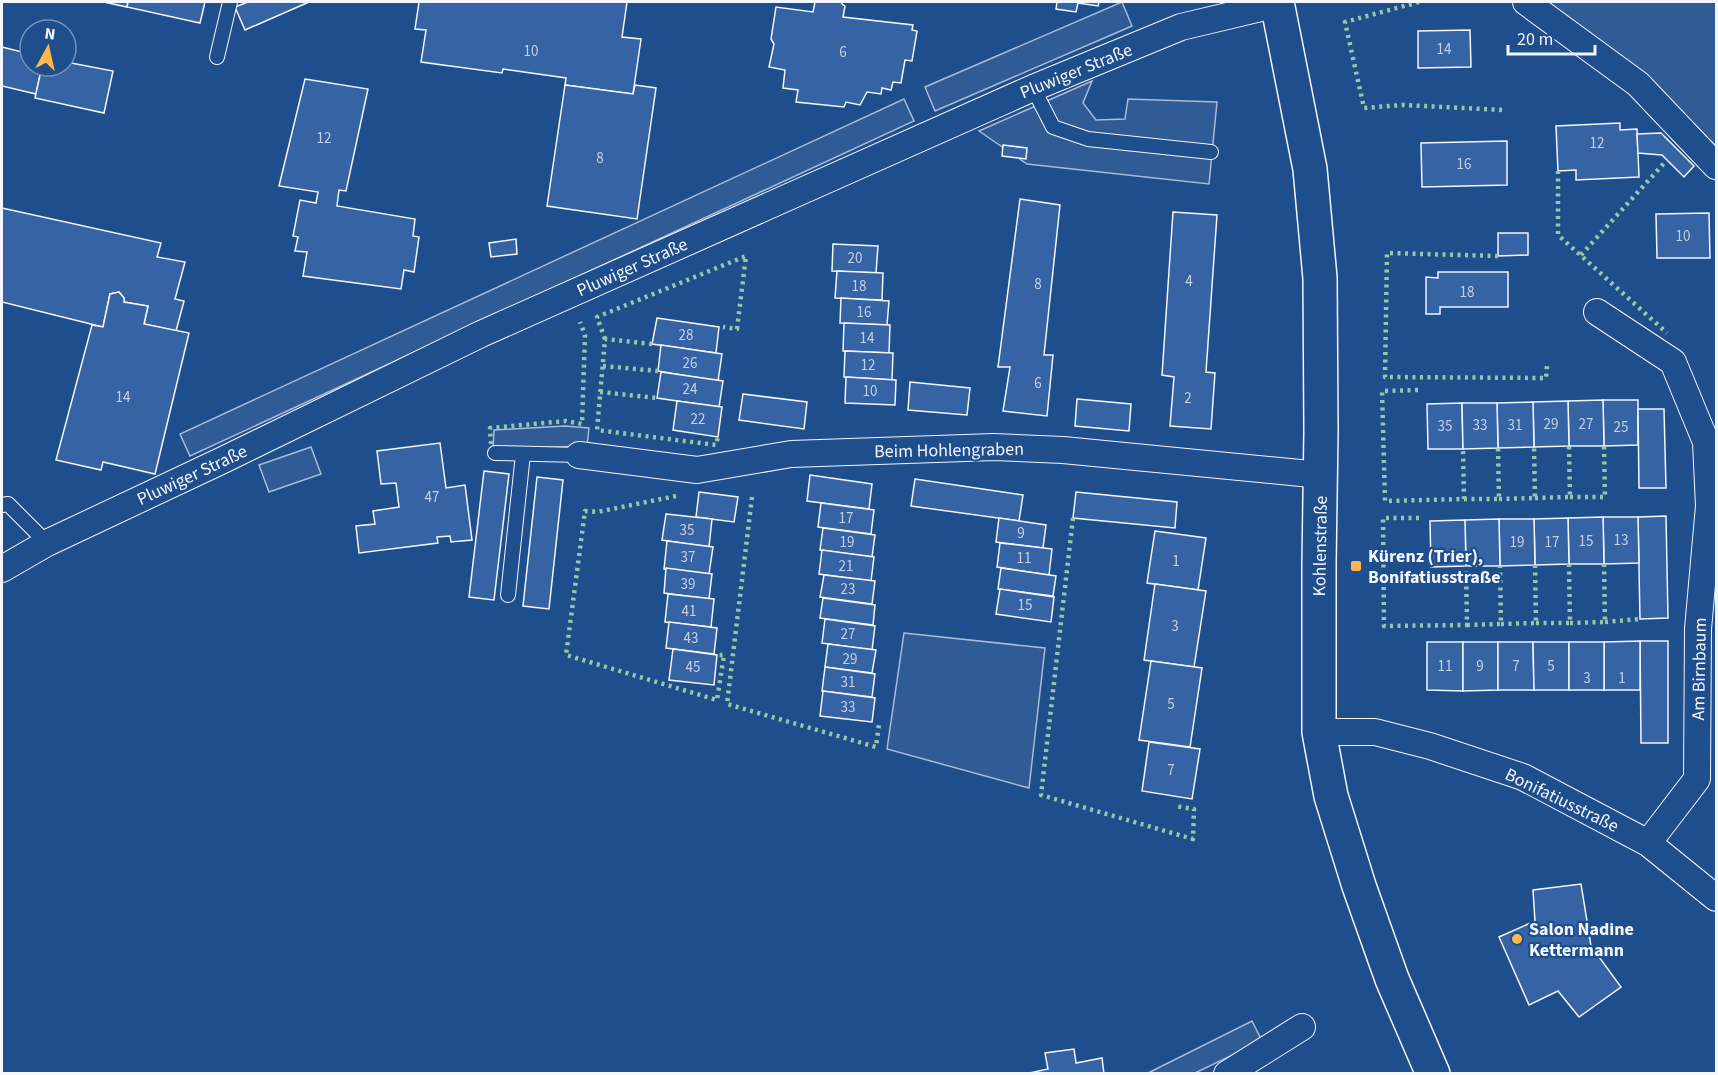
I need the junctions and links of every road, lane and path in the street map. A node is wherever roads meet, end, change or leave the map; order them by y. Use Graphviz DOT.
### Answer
graph roads {
  1 [pos="230,2"];
  2 [pos="1526,2"];
  3 [pos="1277,3"];
  4 [pos="217,57"];
  5 [pos="1033,88"];
  6 [pos="1211,152"];
  7 [pos="1716,166"];
  8 [pos="1597,312"];
  9 [pos="495,453"];
  10 [pos="523,453"];
  11 [pos="579,455"];
  12 [pos="1321,475"];
  13 [pos="2,505"];
  14 [pos="47,543"];
  15 [pos="2,569"];
  16 [pos="508,596"];
  17 [pos="1319,732"];
  18 [pos="1648,843"];
  19 [pos="1716,898"];
  20 [pos="1302,1027"];
  21 [pos="1227,1074"];
  22 [pos="1433,1074"];
  1 -- 4 [label="lane"];
  2 -- 7 [label="street"];
  3 -- 5 [label="street, Pluwiger Straße"];
  3 -- 12 [label="main road, Kohlenstraße"];
  5 -- 6 [label="lane"];
  5 -- 14 [label="street, Pluwiger Straße"];
  8 -- 18 [label="street, Am Birnbaum"];
  9 -- 10 [label="lane"];
  10 -- 11 [label="lane"];
  10 -- 16 [label="lane"];
  11 -- 12 [label="street, Beim Hohlengraben"];
  12 -- 17 [label="main road, Kohlenstraße"];
  13 -- 14 [label="lane"];
  14 -- 15 [label="street, Pluwiger Straße"];
  17 -- 18 [label="street, Bonifatiusstraße"];
  17 -- 22 [label="main road, Kohlenstraße"];
  18 -- 19 [label="street, Bonifatiusstraße"];
  20 -- 21 [label="street"];
}
